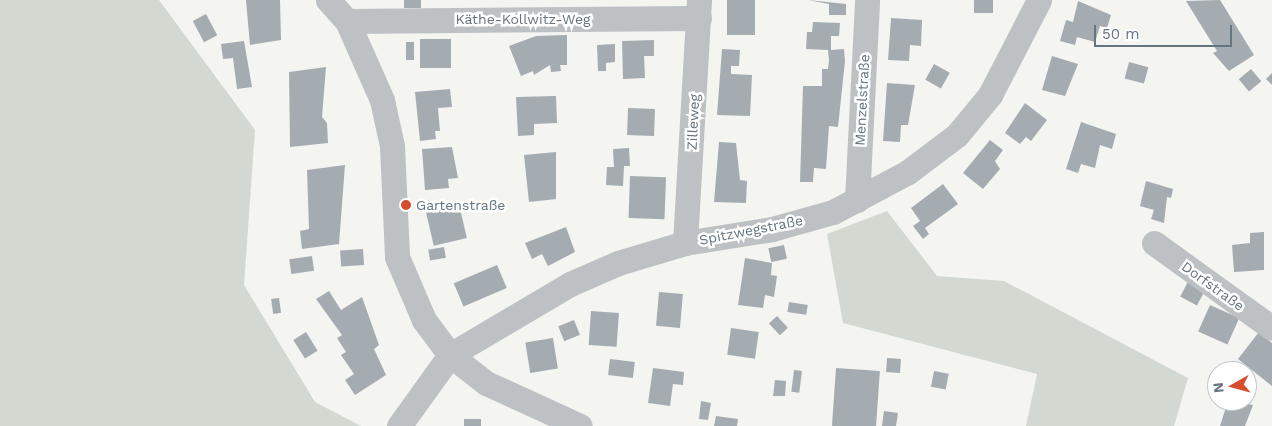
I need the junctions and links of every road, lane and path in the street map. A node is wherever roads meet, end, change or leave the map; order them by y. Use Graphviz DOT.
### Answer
graph roads {
  1 [pos="328,0"];
  2 [pos="866,0"];
  3 [pos="1038,0"];
  4 [pos="699,9"];
  5 [pos="347,21"];
  6 [pos="858,200"];
  7 [pos="685,243"];
  8 [pos="1154,243"];
  9 [pos="1272,328"];
  10 [pos="450,354"];
  11 [pos="577,425"];
  12 [pos="399,426"];
  1 -- 5 [label="street"];
  2 -- 6 [label="street, Menzelstraße"];
  3 -- 6 [label="street, Spitzwegstraße"];
  4 -- 5 [label="street, Käthe-Kollwitz-Weg"];
  4 -- 7 [label="street, Zilleweg"];
  5 -- 10 [label="street"];
  6 -- 7 [label="street, Spitzwegstraße"];
  7 -- 10 [label="street, Spitzwegstraße"];
  8 -- 9 [label="street, Dorfstraße"];
  10 -- 11 [label="street"];
  10 -- 12 [label="street"];
}
